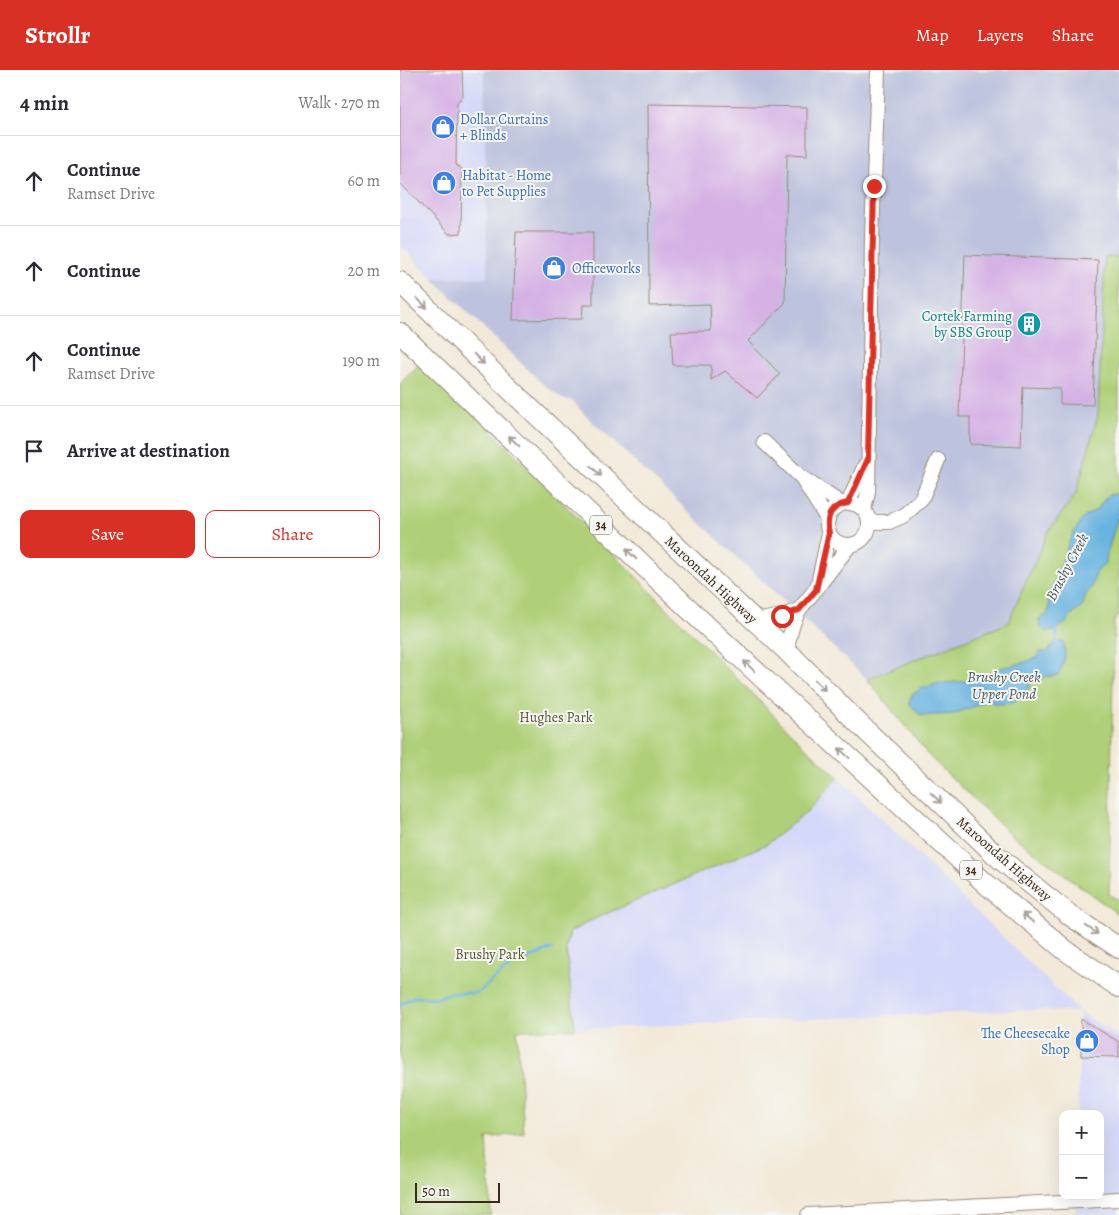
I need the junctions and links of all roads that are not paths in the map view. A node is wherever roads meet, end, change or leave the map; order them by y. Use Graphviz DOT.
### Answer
graph roads {
  1 [pos="878,70"];
  2 [pos="400,282"];
  3 [pos="400,333"];
  4 [pos="764,442"];
  5 [pos="868,459"];
  6 [pos="938,460"];
  7 [pos="801,477"];
  8 [pos="845,504"];
  9 [pos="867,516"];
  10 [pos="829,526"];
  11 [pos="850,545"];
  12 [pos="816,590"];
  13 [pos="799,610"];
  14 [pos="755,621"];
  15 [pos="786,650"];
  16 [pos="1119,948"];
  17 [pos="1119,987"];
  18 [pos="1119,1199"];
  19 [pos="920,1212"];
  20 [pos="808,1215"];
  1 -- 5 [label="street"];
  2 -- 14 [label="highway, Maroondah Highway / 34, one-way"];
  17 -- 3 [label="highway, Maroondah Highway / 34, one-way"];
  4 -- 7 [label="street"];
  5 -- 8 [label="street"];
  5 -- 9 [label="street"];
  6 -- 9 [label="street"];
  7 -- 8 [label="street"];
  7 -- 10 [label="street"];
  8 -- 9 [label="street"];
  8 -- 10 [label="street"];
  9 -- 11 [label="street"];
  10 -- 11 [label="street"];
  10 -- 12 [label="street"];
  11 -- 12 [label="street"];
  12 -- 13 [label="street"];
  13 -- 14 [label="street"];
  13 -- 15 [label="street"];
  14 -- 15 [label="highway, Maroondah Highway / 34"];
  15 -- 16 [label="highway, Maroondah Highway / 34, one-way"];
  18 -- 19 [label="street"];
  19 -- 20 [label="street"];
}
